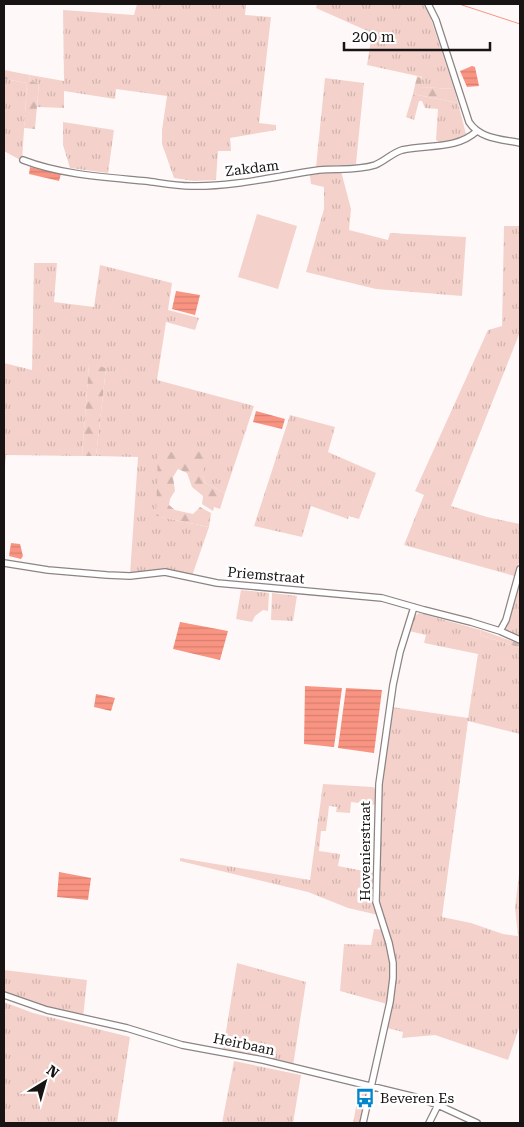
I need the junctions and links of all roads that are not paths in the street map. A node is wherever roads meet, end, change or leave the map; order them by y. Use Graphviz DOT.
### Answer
graph roads {
  1 [pos="428,4"];
  2 [pos="477,131"];
  3 [pos="520,142"];
  4 [pos="23,160"];
  5 [pos="4,562"];
  6 [pos="520,569"];
  7 [pos="414,607"];
  8 [pos="500,631"];
  9 [pos="520,640"];
  10 [pos="4,994"];
  11 [pos="371,1087"];
  12 [pos="438,1105"];
  13 [pos="363,1123"];
  14 [pos="429,1123"];
  15 [pos="477,1123"];
  1 -- 2 [label="street"];
  2 -- 3 [label="street"];
  2 -- 4 [label="street, Zakdam"];
  5 -- 7 [label="street, Priemstraat"];
  6 -- 8 [label="street"];
  7 -- 8 [label="street, Priemstraat"];
  7 -- 11 [label="street, Hovenierstraat"];
  8 -- 9 [label="street, Priemstraat"];
  10 -- 11 [label="street, Heirbaan"];
  11 -- 12 [label="street, Heirbaan"];
  11 -- 13 [label="street, Hovenierstraat"];
  12 -- 14 [label="street"];
  12 -- 15 [label="street, Heirbaan"];
}
